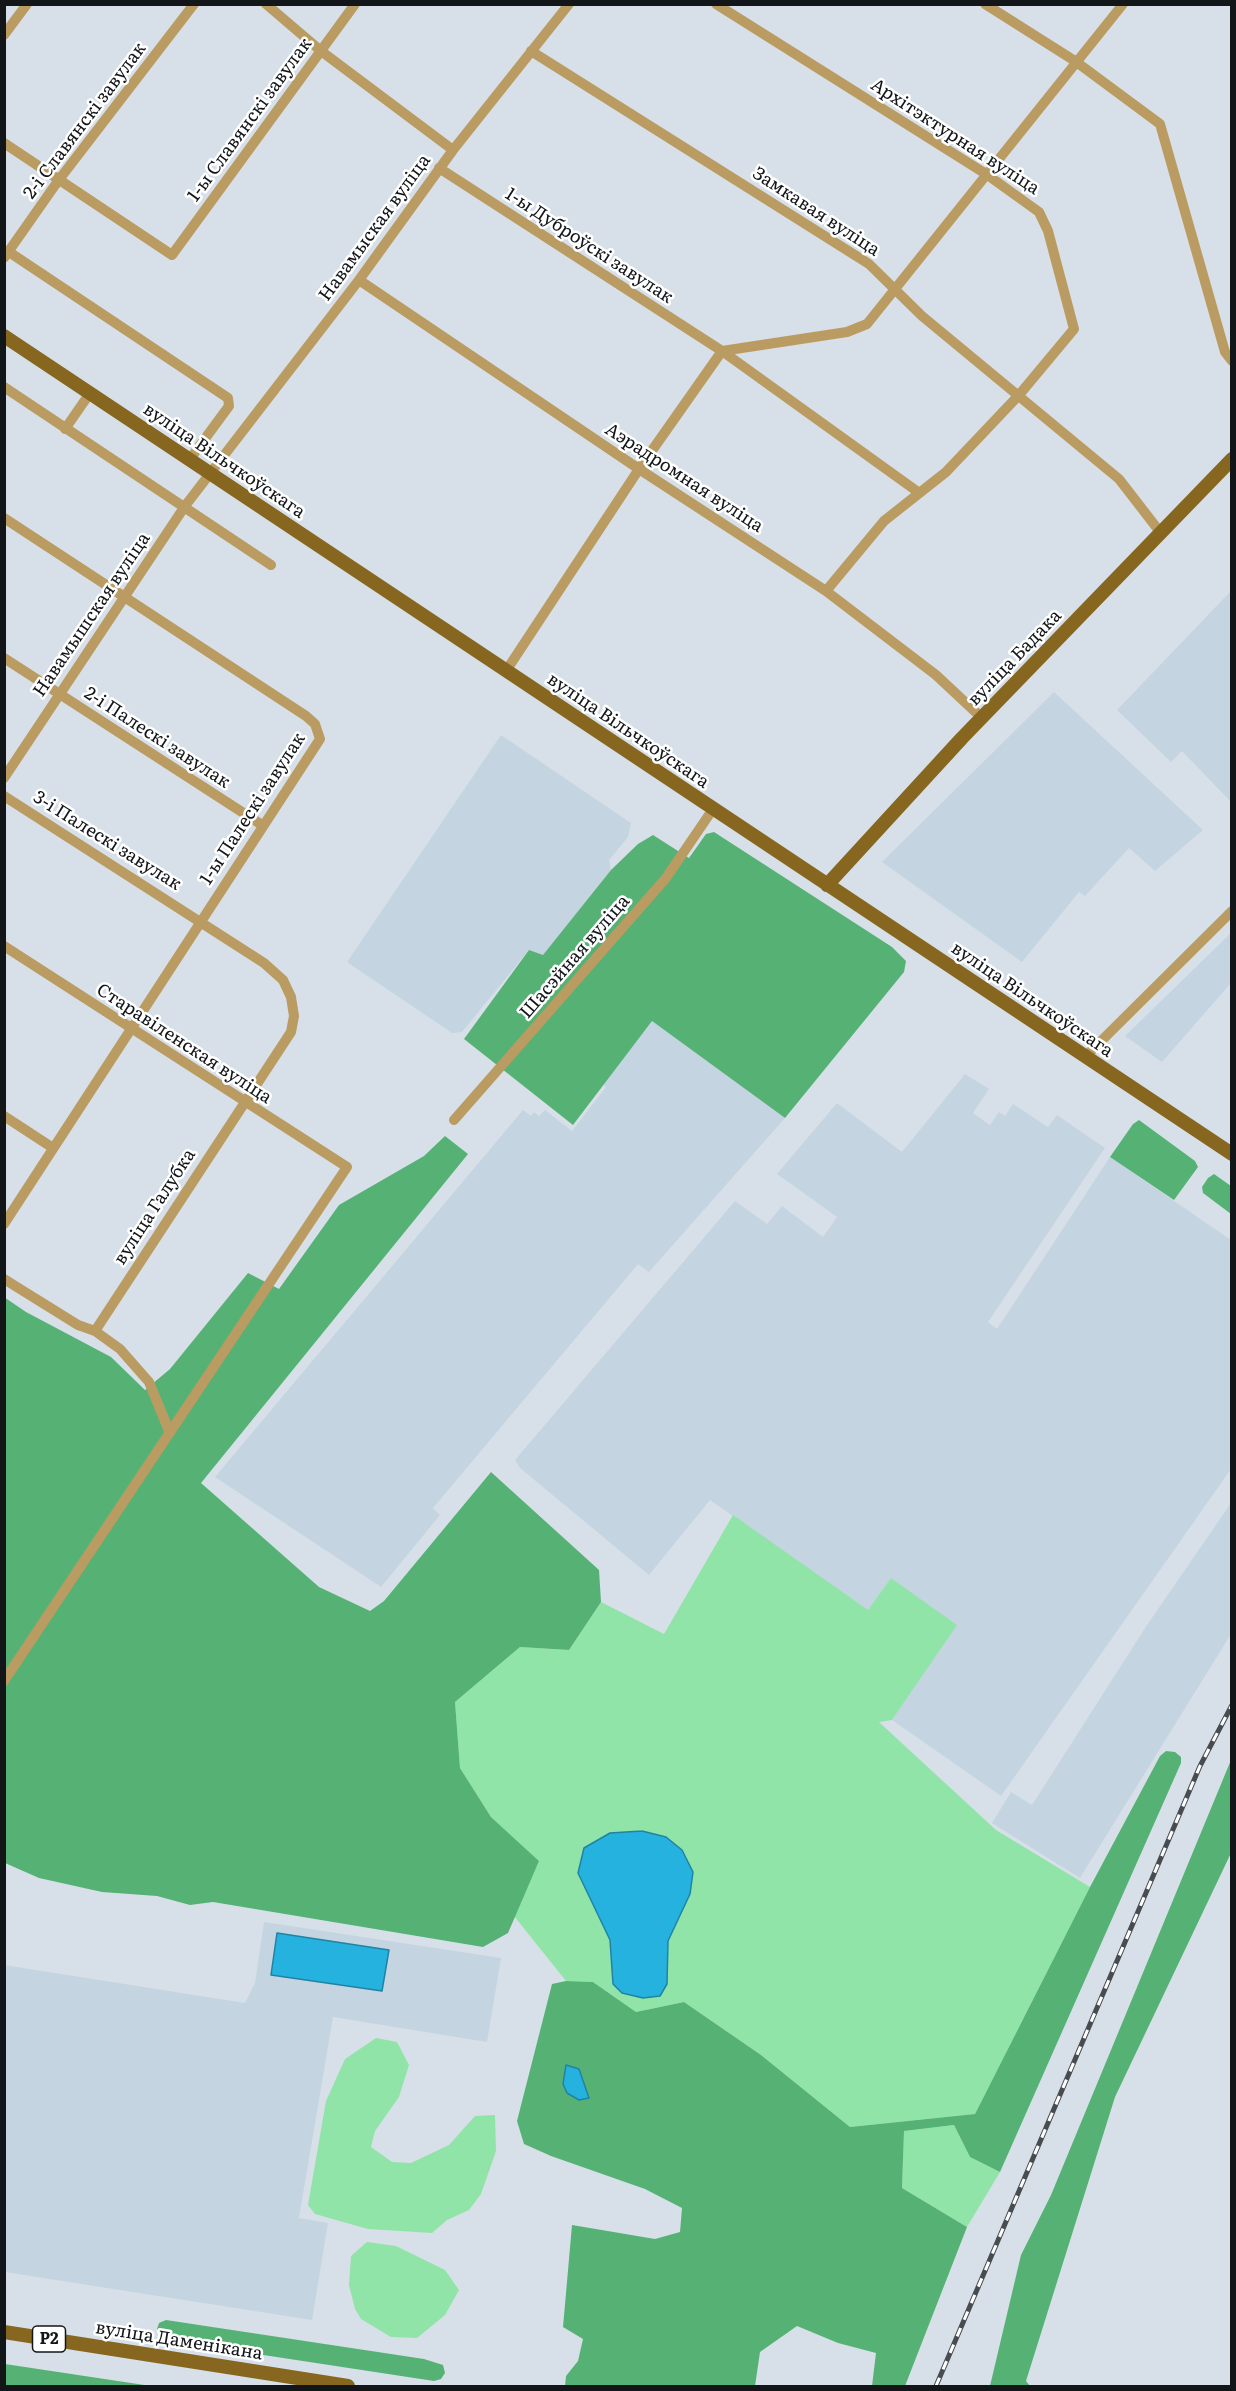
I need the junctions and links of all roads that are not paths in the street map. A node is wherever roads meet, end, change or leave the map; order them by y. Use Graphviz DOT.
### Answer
graph roads {
  1 [pos="27,4"];
  2 [pos="194,4"];
  3 [pos="266,4"];
  4 [pos="355,4"];
  5 [pos="569,4"];
  6 [pos="716,4"];
  7 [pos="985,4"];
  8 [pos="1123,4"];
  9 [pos="4,35"];
  10 [pos="321,51"];
  11 [pos="531,51"];
  12 [pos="1075,61"];
  13 [pos="4,143"];
  14 [pos="453,150"];
  15 [pos="439,168"];
  16 [pos="986,174"];
  17 [pos="58,181"];
  18 [pos="7,255"];
  19 [pos="359,280"];
  20 [pos="896,288"];
  21 [pos="4,336"];
  22 [pos="722,351"];
  23 [pos="1232,361"];
  24 [pos="4,387"];
  25 [pos="90,393"];
  26 [pos="1018,395"];
  27 [pos="65,429"];
  28 [pos="190,459"];
  29 [pos="1232,459"];
  30 [pos="639,469"];
  31 [pos="210,472"];
  32 [pos="918,492"];
  33 [pos="185,506"];
  34 [pos="4,518"];
  35 [pos="1160,532"];
  36 [pos="271,565"];
  37 [pos="826,591"];
  38 [pos="124,597"];
  39 [pos="4,658"];
  40 [pos="506,671"];
  41 [pos="59,694"];
  42 [pos="982,718"];
  43 [pos="4,778"];
  44 [pos="4,796"];
  45 [pos="713,809"];
  46 [pos="262,825"];
  47 [pos="827,885"];
  48 [pos="1232,910"];
  49 [pos="201,921"];
  50 [pos="4,946"];
  51 [pos="131,1029"];
  52 [pos="1085,1057"];
  53 [pos="243,1102"];
  54 [pos="4,1116"];
  55 [pos="454,1120"];
  56 [pos="53,1148"];
  57 [pos="1232,1154"];
  58 [pos="4,1224"];
  59 [pos="4,1279"];
  60 [pos="95,1331"];
  61 [pos="169,1431"];
  62 [pos="4,1681"];
  63 [pos="4,2332"];
  64 [pos="348,2386"];
  1 -- 9 [label="street"];
  2 -- 17 [label="street, 2-і Славянскі завулак"];
  3 -- 10 [label="street"];
  4 -- 10 [label="street, 1-ы Славянскі завулак"];
  5 -- 11 [label="street, Навамыская вуліца"];
  6 -- 16 [label="street, Архітэктурная вуліца"];
  7 -- 12 [label="street"];
  8 -- 12 [label="street"];
  10 -- 14 [label="street"];
  10 -- 17 [label="street, 1-ы Славянскі завулак"];
  11 -- 14 [label="street, Навамыская вуліца"];
  11 -- 20 [label="street, Замкавая вуліца"];
  12 -- 16 [label="street"];
  12 -- 23 [label="street"];
  13 -- 17 [label="street"];
  14 -- 15 [label="street, Навамыская вуліца"];
  15 -- 19 [label="street, Навамыская вуліца"];
  15 -- 22 [label="street, 1-ы Дуброўскі завулак"];
  16 -- 20 [label="street"];
  16 -- 26 [label="street, Архітэктурная вуліца"];
  17 -- 18 [label="street, 2-і Славянскі завулак"];
  18 -- 28 [label="street"];
  19 -- 30 [label="street, Аэрадромная вуліца"];
  19 -- 31 [label="street, Навамыская вуліца"];
  20 -- 22 [label="street"];
  20 -- 26 [label="street, Замкавая вуліца"];
  21 -- 25 [label="main road, вуліца Вільчкоўскага"];
  22 -- 30 [label="street"];
  22 -- 32 [label="street, 1-ы Дуброўскі завулак"];
  24 -- 27 [label="street"];
  25 -- 27 [label="street"];
  25 -- 28 [label="main road, вуліца Вільчкоўскага"];
  26 -- 32 [label="street, Архітэктурная вуліца"];
  26 -- 35 [label="street, Замкавая вуліца"];
  27 -- 33 [label="street"];
  28 -- 31 [label="main road, вуліца Вільчкоўскага"];
  29 -- 35 [label="main road, вуліца Бадака"];
  30 -- 37 [label="street, Аэрадромная вуліца"];
  30 -- 40 [label="street"];
  31 -- 33 [label="street, Навамышская вуліца"];
  31 -- 40 [label="main road, вуліца Вільчкоўскага"];
  32 -- 37 [label="street, Архітэктурная вуліца"];
  33 -- 36 [label="street"];
  33 -- 38 [label="street, Навамышская вуліца"];
  34 -- 38 [label="street, 1-ы Палескі завулак"];
  35 -- 42 [label="main road, вуліца Бадака"];
  37 -- 42 [label="street, Аэрадромная вуліца"];
  38 -- 41 [label="street, Навамышская вуліца"];
  38 -- 46 [label="street, 1-ы Палескі завулак"];
  39 -- 41 [label="street, 2-і Палескі завулак"];
  40 -- 45 [label="main road, вуліца Вільчкоўскага"];
  41 -- 43 [label="street, Навамышская вуліца"];
  41 -- 46 [label="street, 2-і Палескі завулак"];
  42 -- 47 [label="main road, вуліца Бадака"];
  44 -- 49 [label="street, 3-і Палескі завулак"];
  45 -- 47 [label="main road, вуліца Вільчкоўскага"];
  45 -- 55 [label="street, Шасэйная вуліца"];
  46 -- 49 [label="street, 1-ы Палескі завулак"];
  47 -- 52 [label="main road, вуліца Вільчкоўскага"];
  48 -- 52 [label="street"];
  49 -- 51 [label="street, 1-ы Палескі завулак"];
  49 -- 53 [label="street, 3-і Палескі завулак"];
  50 -- 51 [label="street, Старавіленская вуліца"];
  51 -- 53 [label="street, Старавіленская вуліца"];
  51 -- 56 [label="street, 1-ы Палескі завулак"];
  52 -- 57 [label="main road, вуліца Вільчкоўскага"];
  53 -- 60 [label="street, вуліца Галубка"];
  53 -- 61 [label="street, Старавіленская вуліца"];
  54 -- 56 [label="street"];
  56 -- 58 [label="street, 1-ы Палескі завулак"];
  59 -- 60 [label="street"];
  60 -- 61 [label="street"];
  61 -- 62 [label="street"];
  63 -- 64 [label="main road, вуліца Даменікана / Р2"];
}
